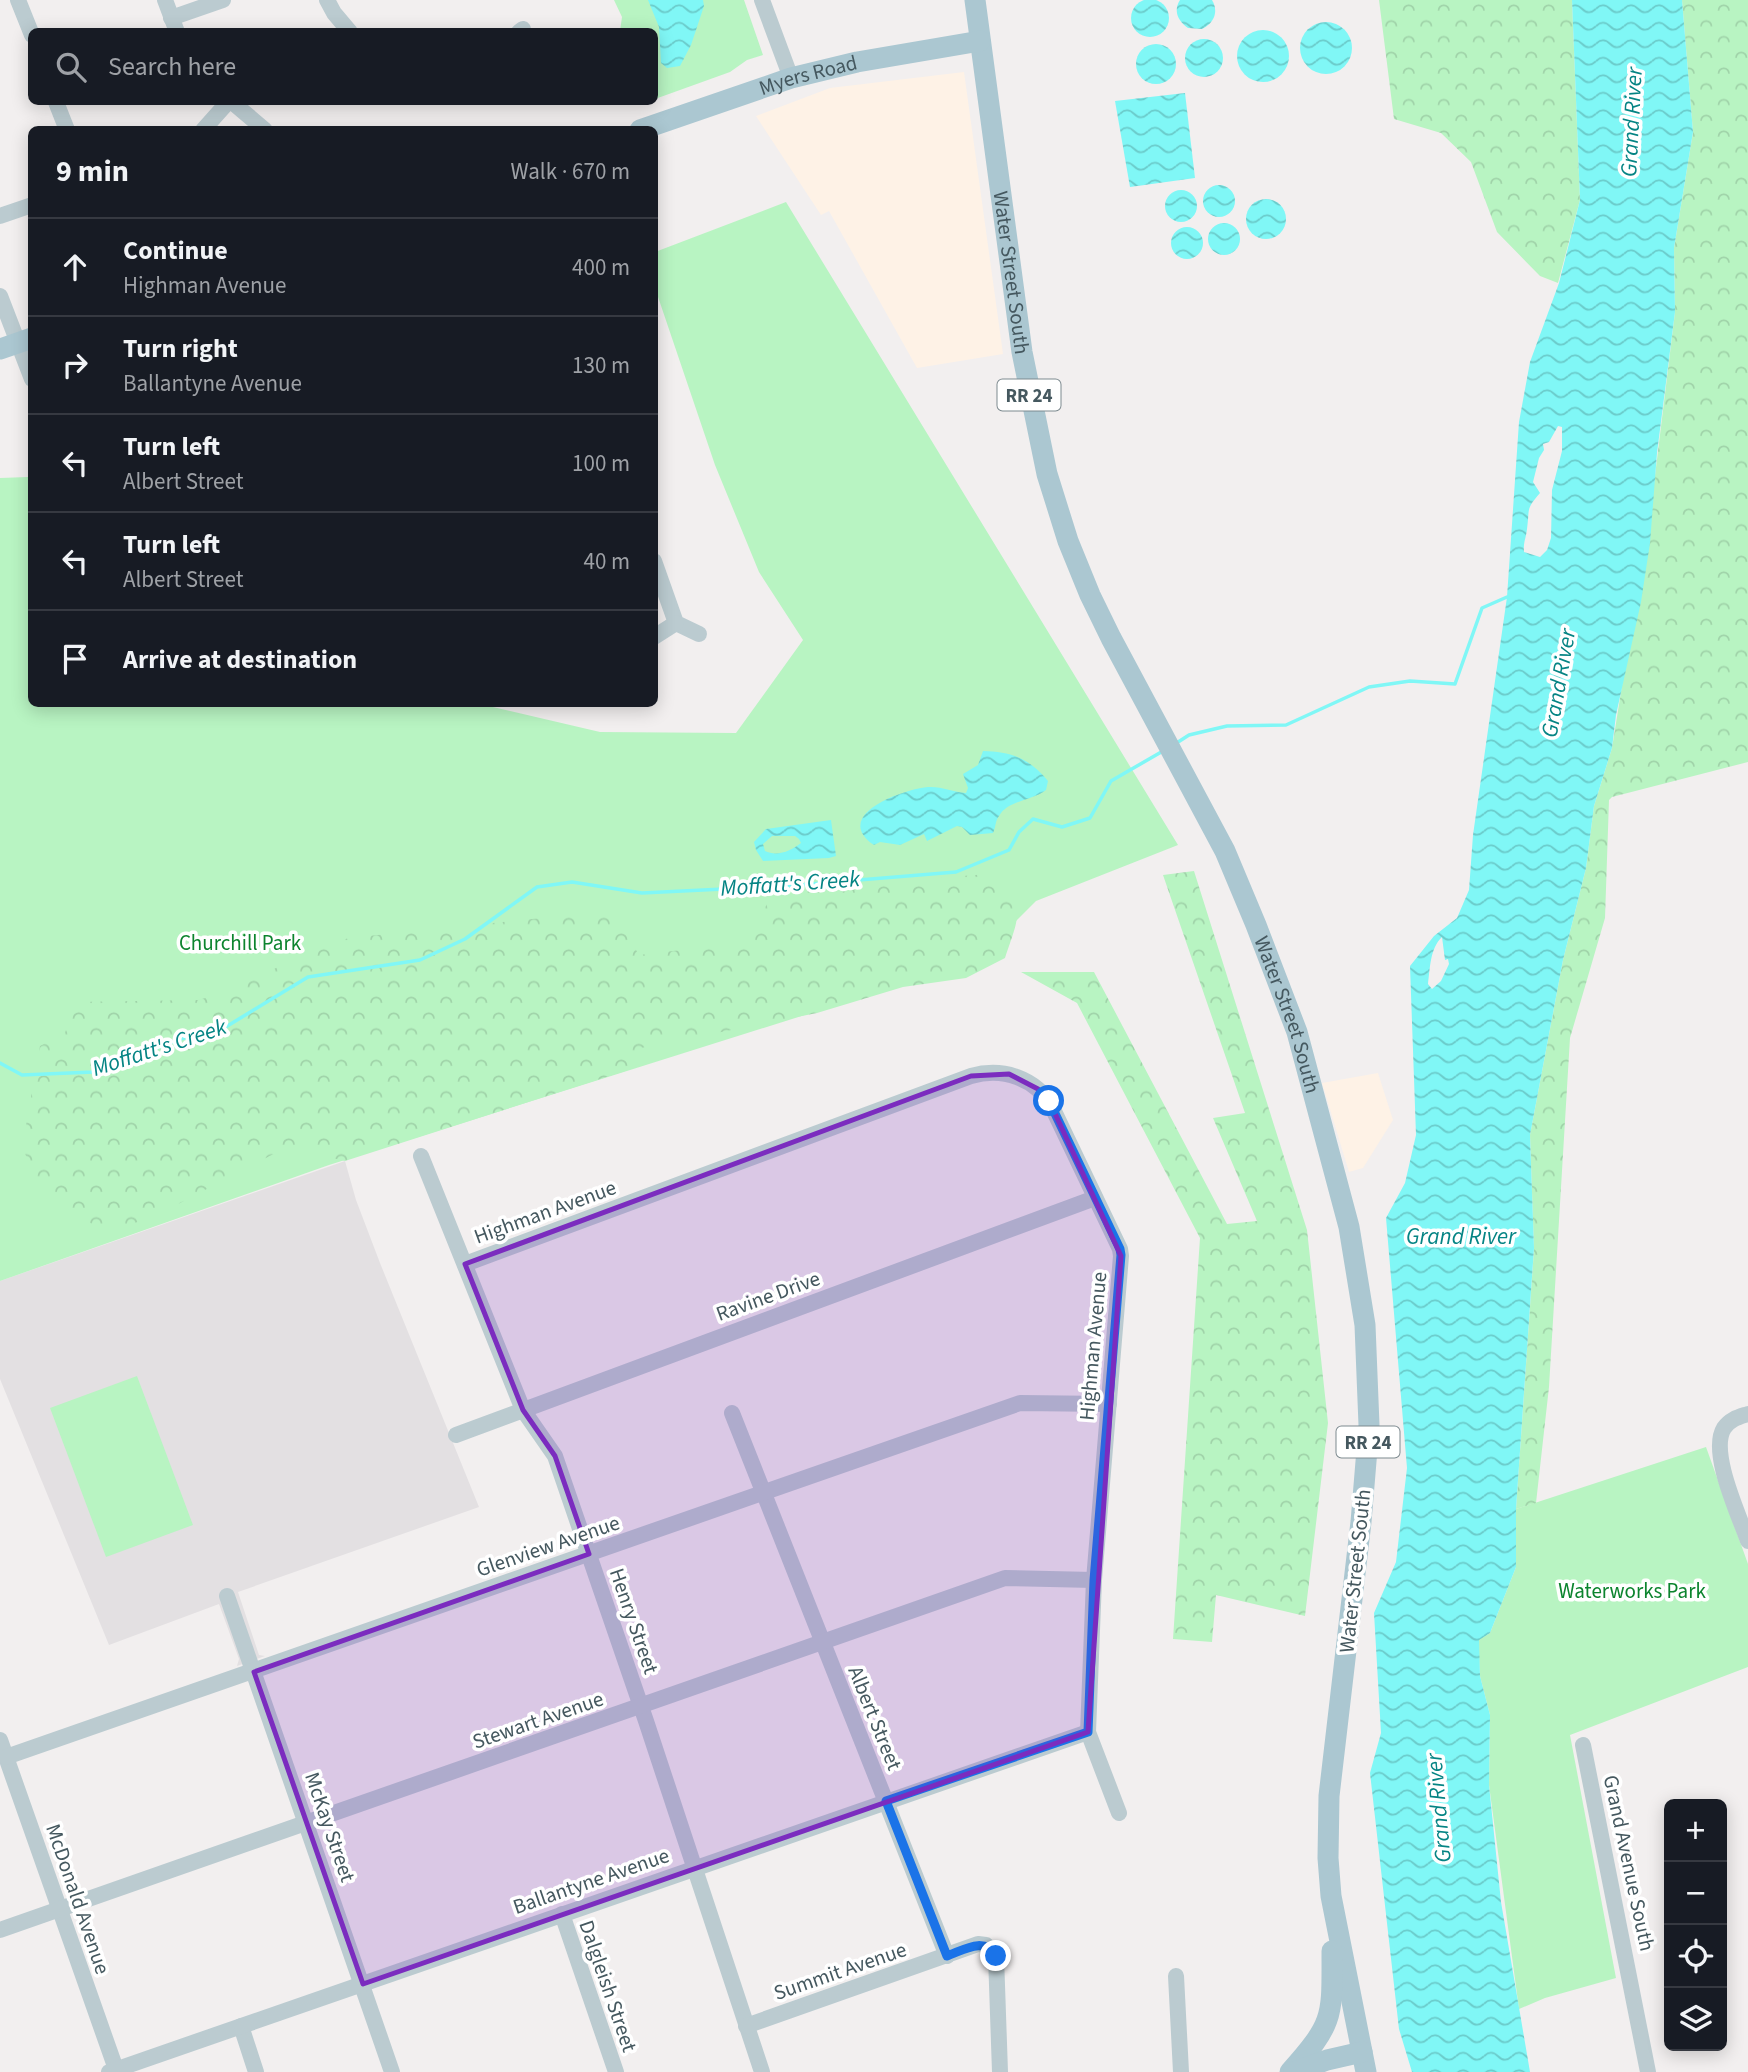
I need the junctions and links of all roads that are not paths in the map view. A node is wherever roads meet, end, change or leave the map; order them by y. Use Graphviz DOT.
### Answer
graph roads {
  1 [pos="18,0"];
  2 [pos="165,0"];
  3 [pos="223,0"];
  4 [pos="327,0"];
  5 [pos="762,0"];
  6 [pos="975,0"];
  7 [pos="174,25"];
  8 [pos="29,28"];
  9 [pos="347,28"];
  10 [pos="980,41"];
  11 [pos="790,78"];
  12 [pos="57,105"];
  13 [pos="227,105"];
  14 [pos="234,105"];
  15 [pos="65,126"];
  16 [pos="207,126"];
  17 [pos="260,126"];
  18 [pos="652,126"];
  19 [pos="28,206"];
  20 [pos="0,216"];
  21 [pos="0,296"];
  22 [pos="17,343"];
  23 [pos="28,369"];
  24 [pos="658,572"];
  25 [pos="676,623"];
  26 [pos="658,634"];
  27 [pos="699,634"];
  28 [pos="421,1156"];
  29 [pos="1095,1198"];
  30 [pos="465,1264"];
  31 [pos="1109,1404"];
  32 [pos="523,1410"];
  33 [pos="732,1413"];
  34 [pos="1748,1414"];
  35 [pos="456,1435"];
  36 [pos="764,1493"];
  37 [pos="1748,1541"];
  38 [pos="589,1554"];
  39 [pos="1094,1580"];
  40 [pos="227,1596"];
  41 [pos="823,1643"];
  42 [pos="254,1672"];
  43 [pos="640,1706"];
  44 [pos="1088,1732"];
  45 [pos="0,1740"];
  46 [pos="1583,1745"];
  47 [pos="6,1757"];
  48 [pos="886,1801"];
  49 [pos="1119,1813"];
  50 [pos="307,1823"];
  51 [pos="694,1868"];
  52 [pos="1331,1896"];
  53 [pos="60,1909"];
  54 [pos="562,1914"];
  55 [pos="0,1930"];
  56 [pos="947,1956"];
  57 [pos="1176,1976"];
  58 [pos="363,1984"];
  59 [pos="241,2026"];
  60 [pos="746,2026"];
  61 [pos="1364,2062"];
  62 [pos="114,2071"];
  63 [pos="256,2072"];
  64 [pos="392,2072"];
  65 [pos="616,2072"];
  66 [pos="762,2072"];
  67 [pos="1000,2072"];
  68 [pos="1181,2072"];
  69 [pos="1292,2072"];
  70 [pos="1648,2072"];
  1 -- 8 [label="street"];
  2 -- 7 [label="street"];
  3 -- 7 [label="street"];
  4 -- 9 [label="street"];
  5 -- 11 [label="street"];
  6 -- 10 [label="main road, Water Street South / RR 24"];
  10 -- 11 [label="main road, Myers Road"];
  10 -- 52 [label="main road, Water Street South / RR 24"];
  11 -- 18 [label="main road, Myers Road"];
  12 -- 15 [label="street"];
  13 -- 16 [label="street"];
  14 -- 17 [label="street"];
  19 -- 20 [label="street"];
  21 -- 22 [label="street"];
  22 -- 23 [label="street"];
  24 -- 25 [label="street"];
  25 -- 26 [label="street"];
  25 -- 27 [label="street"];
  28 -- 30 [label="street, Henry Street"];
  29 -- 30 [label="street, Highman Avenue"];
  29 -- 31 [label="street, Highman Avenue"];
  29 -- 32 [label="street, Ravine Drive"];
  30 -- 32 [label="street, Henry Street"];
  31 -- 36 [label="street, Glenview Avenue"];
  31 -- 39 [label="street, Highman Avenue"];
  32 -- 35 [label="street, Ravine Drive"];
  32 -- 38 [label="street, Henry Street"];
  33 -- 36 [label="street, Albert Street"];
  34 -- 37 [label="street"];
  36 -- 38 [label="street, Glenview Avenue"];
  36 -- 41 [label="street, Albert Street"];
  38 -- 42 [label="street, Glenview Avenue"];
  38 -- 43 [label="street, Henry Street"];
  39 -- 41 [label="street, Stewart Avenue"];
  39 -- 44 [label="street, Highman Avenue"];
  40 -- 42 [label="street, McKay Street"];
  41 -- 43 [label="street, Stewart Avenue"];
  41 -- 48 [label="street, Albert Street"];
  42 -- 47 [label="street, Glenview Avenue"];
  42 -- 50 [label="street, McKay Street"];
  43 -- 50 [label="street, Stewart Avenue"];
  43 -- 51 [label="street, Henry Street"];
  44 -- 48 [label="street, Ballantyne Avenue"];
  44 -- 49 [label="street, Highman Avenue"];
  45 -- 47 [label="street, McDonald Avenue"];
  46 -- 70 [label="street, Grand Avenue South"];
  47 -- 53 [label="street, McDonald Avenue"];
  48 -- 51 [label="street, Ballantyne Avenue"];
  48 -- 56 [label="street, Albert Street"];
  50 -- 53 [label="street, Stewart Avenue"];
  50 -- 58 [label="street, McKay Street"];
  51 -- 54 [label="street, Ballantyne Avenue"];
  51 -- 60 [label="street, Henry Street"];
  52 -- 61 [label="main road, Water Street South / RR 24"];
  52 -- 69 [label="main road"];
  53 -- 55 [label="street, Stewart Avenue"];
  53 -- 62 [label="street, McDonald Avenue"];
  54 -- 58 [label="street, Ballantyne Avenue"];
  54 -- 65 [label="street, Dalgleish Street"];
  56 -- 60 [label="street, Summit Avenue"];
  56 -- 67 [label="street"];
  57 -- 68 [label="street"];
  58 -- 59 [label="street, Ballantyne Avenue"];
  58 -- 64 [label="street, McKay Street"];
  59 -- 62 [label="street, Ballantyne Avenue"];
  59 -- 63 [label="street"];
  60 -- 66 [label="street, Henry Street"];
  61 -- 69 [label="main road, RR 24"];
}
